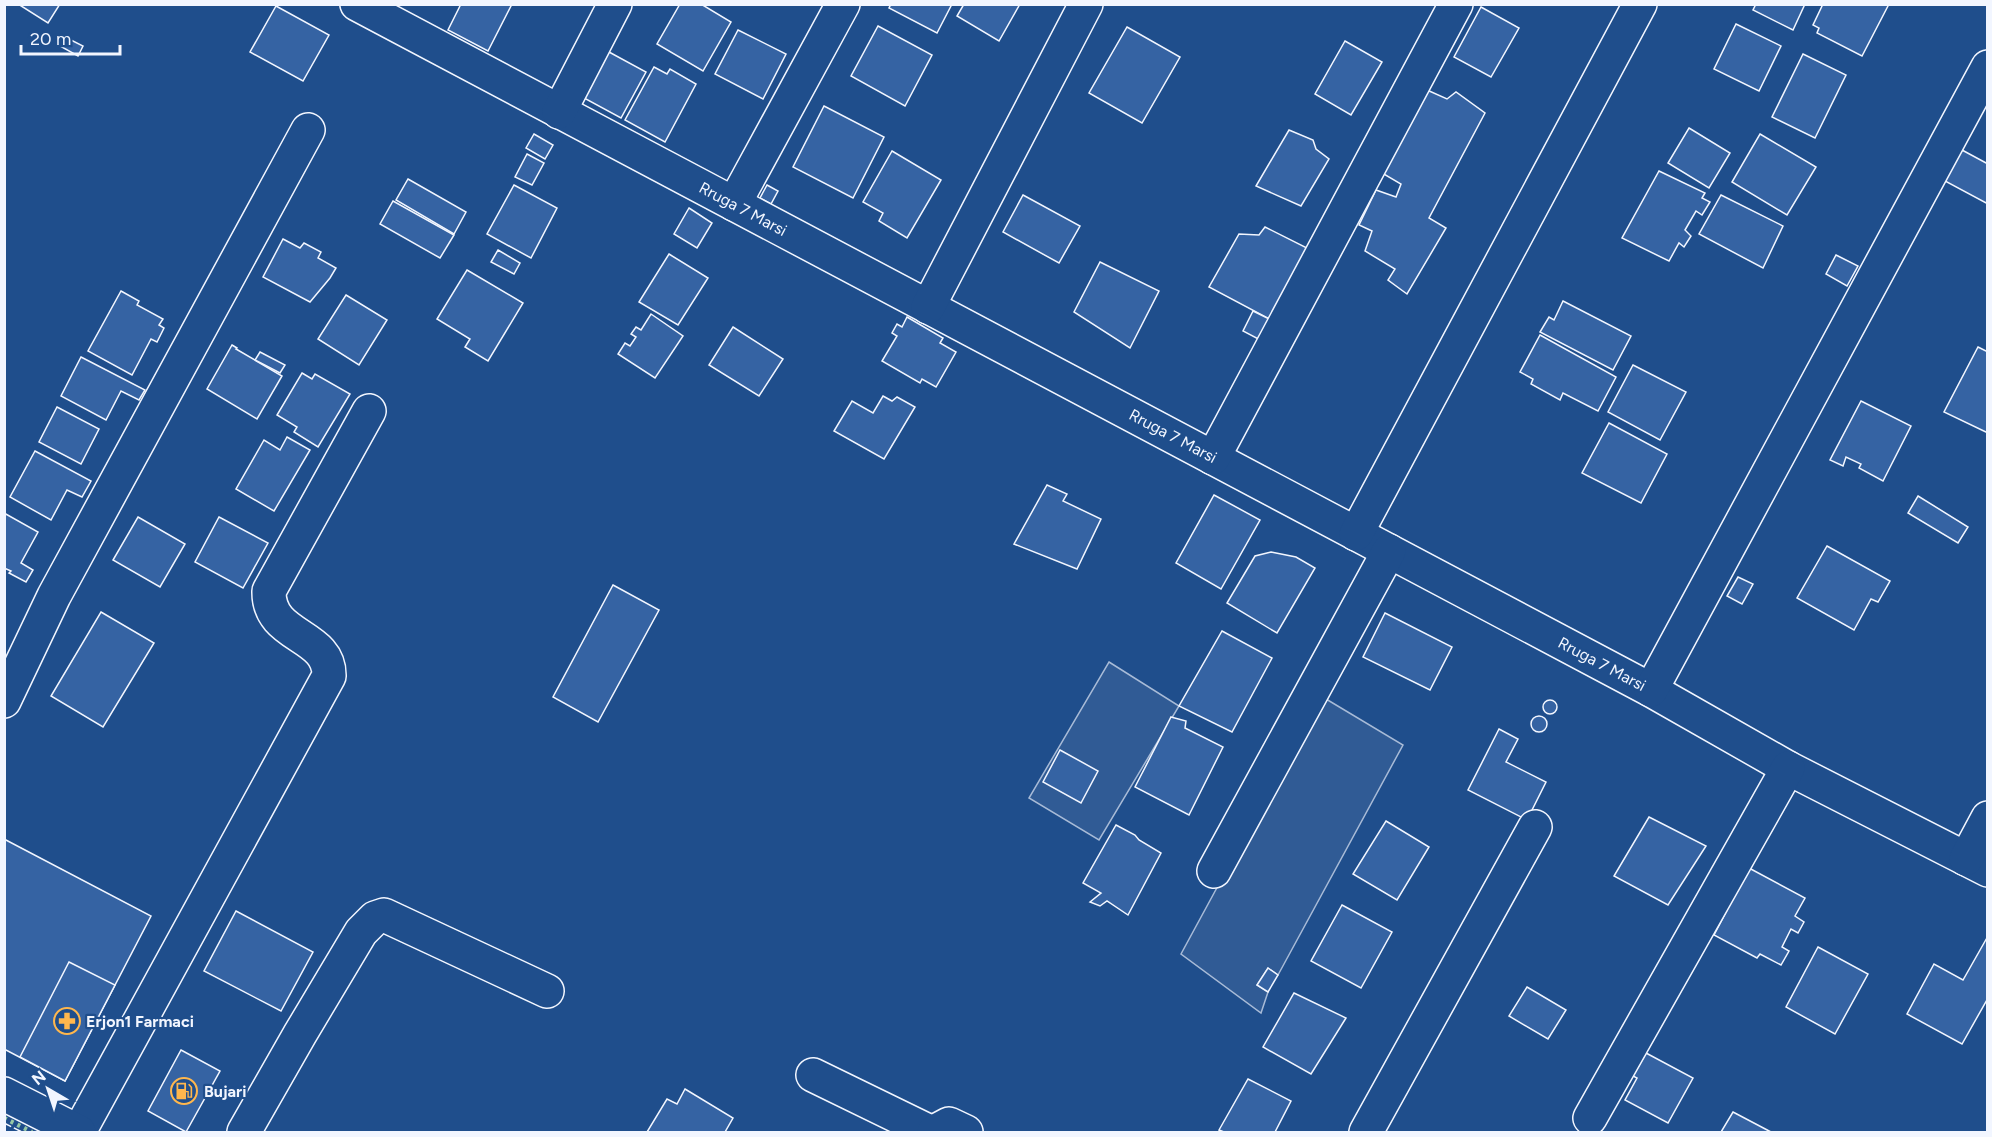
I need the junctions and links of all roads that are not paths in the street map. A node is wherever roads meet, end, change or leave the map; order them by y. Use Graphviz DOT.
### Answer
graph roads {
  1 [pos="615,4"];
  2 [pos="843,4"];
  3 [pos="1086,4"];
  4 [pos="1456,4"];
  5 [pos="1640,4"];
  6 [pos="371,8"];
  7 [pos="1988,67"];
  8 [pos="559,112"];
  9 [pos="308,130"];
  10 [pos="734,204"];
  11 [pos="928,307"];
  12 [pos="369,411"];
  13 [pos="1213,458"];
  14 [pos="1356,534"];
  15 [pos="1389,551"];
  16 [pos="1651,690"];
  17 [pos="4,701"];
  18 [pos="1788,768"];
  19 [pos="1988,818"];
  20 [pos="1535,827"];
  21 [pos="1977,864"];
  22 [pos="1214,871"];
  23 [pos="547,991"];
  24 [pos="813,1075"];
  25 [pos="4,1094"];
  26 [pos="1590,1118"];
  27 [pos="79,1132"];
  28 [pos="244,1132"];
  29 [pos="932,1132"];
  30 [pos="966,1132"];
  31 [pos="1366,1132"];
  1 -- 8 [label="street"];
  2 -- 10 [label="street"];
  3 -- 11 [label="street"];
  4 -- 13 [label="street"];
  5 -- 14 [label="street"];
  6 -- 8 [label="street, Rruga 7 Marsi"];
  7 -- 16 [label="street"];
  8 -- 10 [label="street, Rruga 7 Marsi"];
  9 -- 17 [label="street"];
  10 -- 11 [label="street, Rruga 7 Marsi"];
  11 -- 13 [label="street, Rruga 7 Marsi"];
  12 -- 27 [label="street"];
  13 -- 14 [label="street, Rruga 7 Marsi"];
  14 -- 15 [label="street, Rruga 7 Marsi"];
  15 -- 16 [label="street, Rruga 7 Marsi"];
  15 -- 22 [label="street"];
  16 -- 18 [label="street, Rruga 7 Marsi"];
  18 -- 21 [label="street, Rruga 7 Marsi"];
  18 -- 26 [label="street"];
  19 -- 21 [label="street"];
  20 -- 31 [label="street"];
  23 -- 28 [label="street"];
  24 -- 29 [label="street"];
  25 -- 27 [label="street"];
  29 -- 30 [label="street"];
}
